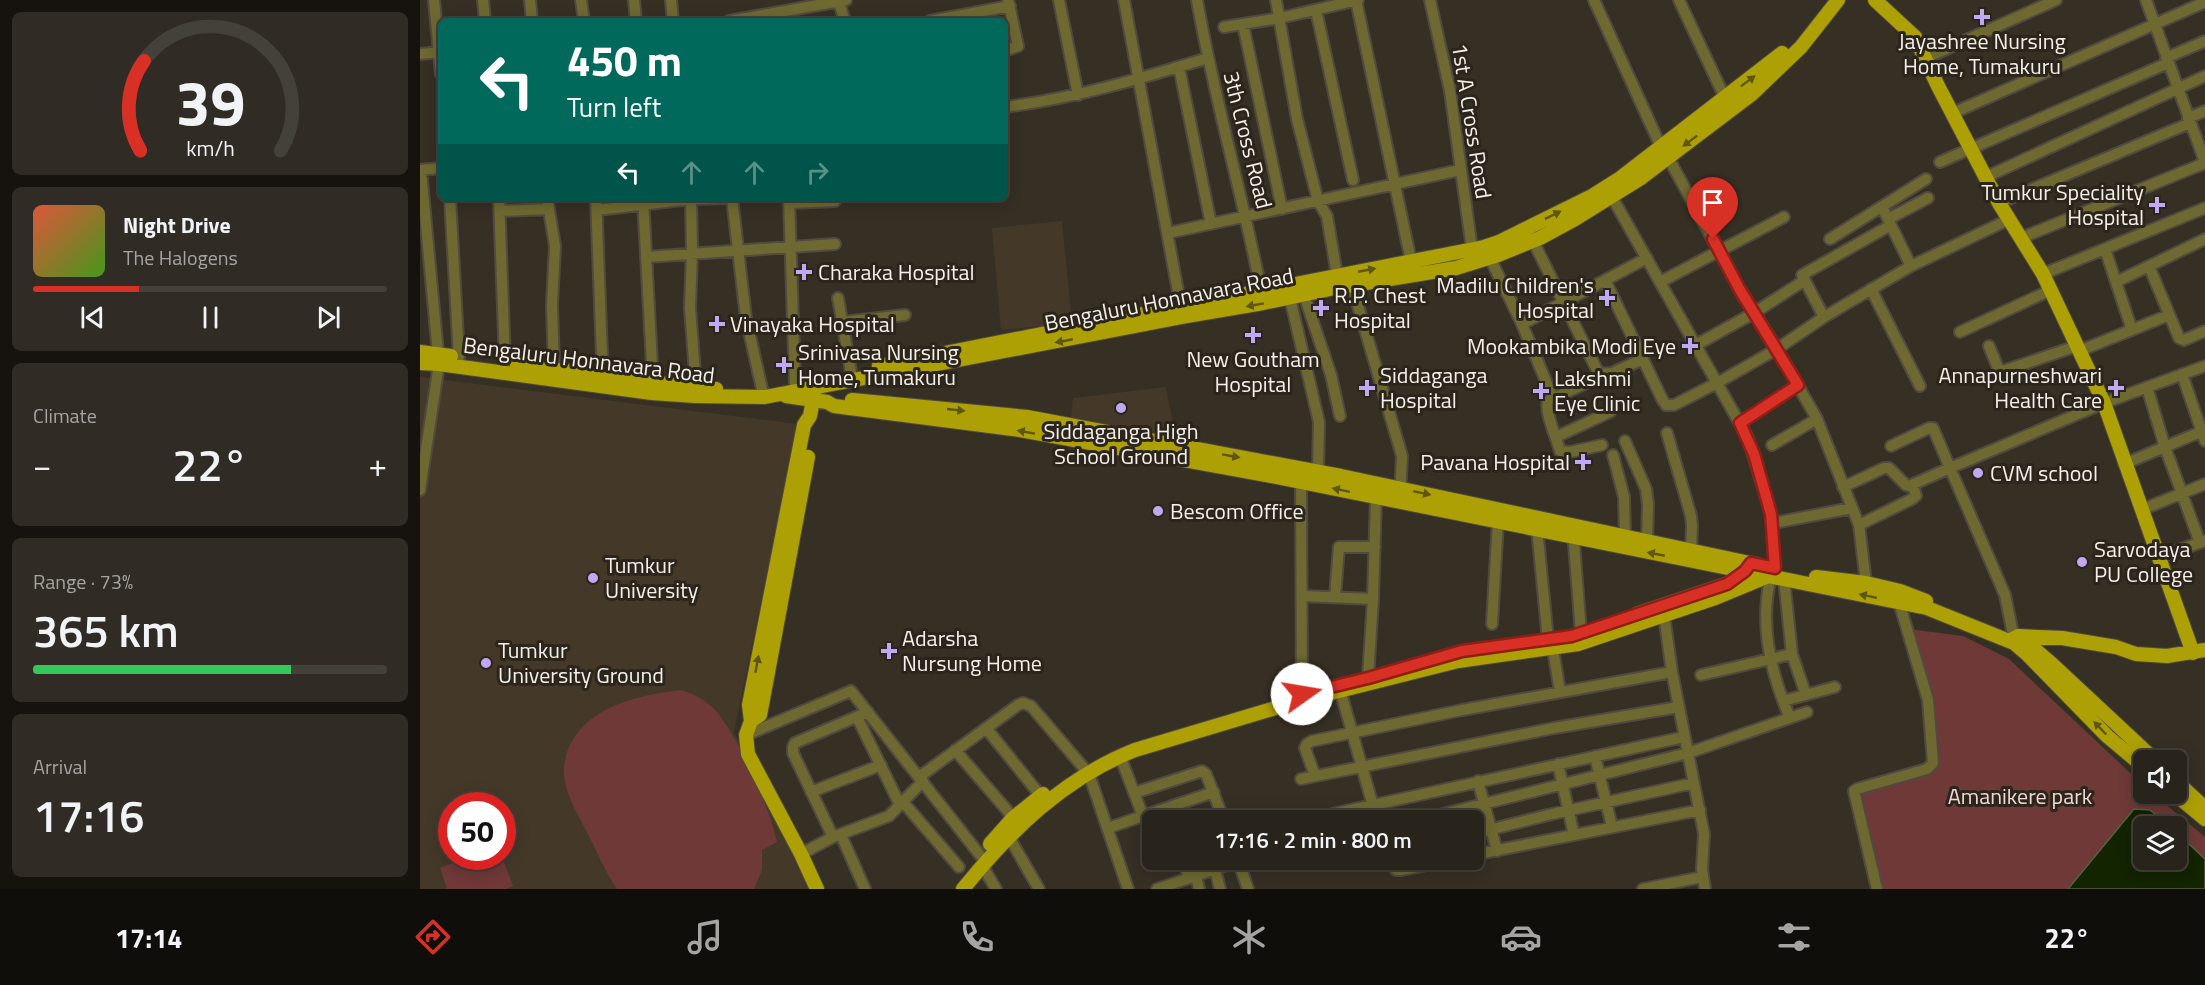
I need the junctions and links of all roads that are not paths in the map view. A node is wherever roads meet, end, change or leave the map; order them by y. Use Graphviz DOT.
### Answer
graph roads {
  1 [pos="434,0"];
  2 [pos="483,0"];
  3 [pos="530,0"];
  4 [pos="581,0"];
  5 [pos="634,0"];
  6 [pos="671,0"];
  7 [pos="841,0"];
  8 [pos="971,0"];
  9 [pos="1059,0"];
  10 [pos="1124,0"];
  11 [pos="1197,0"];
  12 [pos="1276,0"];
  13 [pos="1357,0"];
  14 [pos="1430,0"];
  15 [pos="1679,0"];
  16 [pos="1828,0"];
  17 [pos="1838,0"];
  18 [pos="1875,0"];
  19 [pos="2056,0"];
  20 [pos="2146,0"];
  21 [pos="1598,1"];
  22 [pos="2205,2"];
  23 [pos="1009,3"];
  24 [pos="789,5"];
  25 [pos="1316,10"];
  26 [pos="977,12"];
  27 [pos="485,18"];
  28 [pos="532,18"];
  29 [pos="584,18"];
  30 [pos="636,18"];
  31 [pos="673,18"];
  32 [pos="740,18"];
  33 [pos="844,18"];
  34 [pos="946,18"];
  35 [pos="1280,18"];
  36 [pos="1243,24"];
  37 [pos="2154,25"];
  38 [pos="1224,27"];
  39 [pos="438,35"];
  40 [pos="2205,41"];
  41 [pos="1008,50"];
  42 [pos="438,52"];
  43 [pos="420,54"];
  44 [pos="1208,58"];
  45 [pos="1926,58"];
  46 [pos="2167,60"];
  47 [pos="1179,67"];
  48 [pos="2205,76"];
  49 [pos="1139,79"];
  50 [pos="2177,88"];
  51 [pos="1078,95"];
  52 [pos="1725,98"];
  53 [pos="1008,107"];
  54 [pos="2205,111"];
  55 [pos="1953,113"];
  56 [pos="2189,121"];
  57 [pos="2202,147"];
  58 [pos="1971,148"];
  59 [pos="1665,152"];
  60 [pos="1940,162"];
  61 [pos="2205,163"];
  62 [pos="438,168"];
  63 [pos="421,170"];
  64 [pos="1460,170"];
  65 [pos="1986,177"];
  66 [pos="1926,179"];
  67 [pos="1353,180"];
  68 [pos="1395,184"];
  69 [pos="1612,197"];
  70 [pos="1928,198"];
  71 [pos="450,201"];
  72 [pos="499,201"];
  73 [pos="660,201"];
  74 [pos="691,201"];
  75 [pos="732,201"];
  76 [pos="789,201"];
  77 [pos="1318,201"];
  78 [pos="644,202"];
  79 [pos="1999,203"];
  80 [pos="548,204"];
  81 [pos="597,204"];
  82 [pos="1882,207"];
  83 [pos="2205,208"];
  84 [pos="1282,209"];
  85 [pos="500,211"];
  86 [pos="1247,216"];
  87 [pos="1784,217"];
  88 [pos="2010,219"];
  89 [pos="1889,222"];
  90 [pos="1211,224"];
  91 [pos="1168,233"];
  92 [pos="2021,238"];
  93 [pos="1830,239"];
  94 [pos="2205,239"];
  95 [pos="835,244"];
  96 [pos="791,247"];
  97 [pos="1472,249"];
  98 [pos="1537,249"];
  99 [pos="2105,249"];
  100 [pos="739,251"];
  101 [pos="1719,252"];
  102 [pos="692,253"];
  103 [pos="646,257"];
  104 [pos="1490,258"];
  105 [pos="1647,258"];
  106 [pos="1411,261"];
  107 [pos="1911,266"];
  108 [pos="2149,266"];
  109 [pos="2043,274"];
  110 [pos="1337,275"];
  111 [pos="1605,280"];
  112 [pos="1806,280"];
  113 [pos="1660,282"];
  114 [pos="2116,282"];
  115 [pos="1352,285"];
  116 [pos="1872,289"];
  117 [pos="1262,290"];
  118 [pos="2051,290"];
  119 [pos="1297,296"];
  120 [pos="838,298"];
  121 [pos="1565,302"];
  122 [pos="1181,311"];
  123 [pos="1754,313"];
  124 [pos="905,315"];
  125 [pos="2169,315"];
  126 [pos="1824,316"];
  127 [pos="843,322"];
  128 [pos="1522,324"];
  129 [pos="2132,330"];
  130 [pos="2205,331"];
  131 [pos="1960,332"];
  132 [pos="1694,346"];
  133 [pos="1989,346"];
  134 [pos="1777,349"];
  135 [pos="2078,349"];
  136 [pos="420,352"];
  137 [pos="459,357"];
  138 [pos="438,359"];
  139 [pos="1643,359"];
  140 [pos="420,363"];
  141 [pos="505,363"];
  142 [pos="2205,366"];
  143 [pos="554,370"];
  144 [pos="1599,374"];
  145 [pos="2182,374"];
  146 [pos="857,375"];
  147 [pos="603,381"];
  148 [pos="653,383"];
  149 [pos="795,383"];
  150 [pos="1717,383"];
  151 [pos="1798,385"];
  152 [pos="1920,386"];
  153 [pos="696,387"];
  154 [pos="2147,387"];
  155 [pos="772,390"];
  156 [pos="818,392"];
  157 [pos="1553,398"];
  158 [pos="852,400"];
  159 [pos="2104,403"];
  160 [pos="1610,412"];
  161 [pos="1340,416"];
  162 [pos="1817,419"];
  163 [pos="1740,423"];
  164 [pos="1666,434"];
  165 [pos="2204,434"];
  166 [pos="1556,437"];
  167 [pos="1625,441"];
  168 [pos="1602,445"];
  169 [pos="1772,445"];
  170 [pos="1892,446"];
  171 [pos="2165,447"];
  172 [pos="1613,455"];
  173 [pos="2124,464"];
  174 [pos="1950,468"];
  175 [pos="1318,471"];
  176 [pos="1301,483"];
  177 [pos="2205,484"];
  178 [pos="1913,485"];
  179 [pos="1843,487"];
  180 [pos="420,490"];
  181 [pos="2182,493"];
  182 [pos="1400,495"];
  183 [pos="1376,497"];
  184 [pos="1852,508"];
  185 [pos="2141,510"];
  186 [pos="1498,520"];
  187 [pos="1773,524"];
  188 [pos="1858,525"];
  189 [pos="1537,528"];
  190 [pos="1573,531"];
  191 [pos="1625,536"];
  192 [pos="1647,541"];
  193 [pos="2202,542"];
  194 [pos="1375,547"];
  195 [pos="1691,550"];
  196 [pos="2158,557"];
  197 [pos="1748,567"];
  198 [pos="1777,574"];
  199 [pos="1866,583"];
  200 [pos="1303,596"];
  201 [pos="1335,597"];
  202 [pos="1373,599"];
  203 [pos="1899,602"];
  204 [pos="1664,610"];
  205 [pos="1492,624"];
  206 [pos="1581,633"];
  207 [pos="2013,637"];
  208 [pos="2062,638"];
  209 [pos="1550,644"];
  210 [pos="2199,652"];
  211 [pos="1792,654"];
  212 [pos="1770,659"];
  213 [pos="2052,664"];
  214 [pos="1672,672"];
  215 [pos="1701,675"];
  216 [pos="1368,678"];
  217 [pos="1835,687"];
  218 [pos="1340,688"];
  219 [pos="1560,692"];
  220 [pos="1302,694"];
  221 [pos="1806,695"];
  222 [pos="1783,701"];
  223 [pos="1679,707"];
  224 [pos="1807,712"];
  225 [pos="862,715"];
  226 [pos="1790,718"];
  227 [pos="986,728"];
  228 [pos="1351,732"];
  229 [pos="746,735"];
  230 [pos="1684,737"];
  231 [pos="1641,746"];
  232 [pos="955,750"];
  233 [pos="2144,750"];
  234 [pos="1688,753"];
  235 [pos="1120,756"];
  236 [pos="1595,756"];
  237 [pos="2133,758"];
  238 [pos="1645,763"];
  239 [pos="1558,764"];
  240 [pos="881,765"];
  241 [pos="1360,766"];
  242 [pos="1087,770"];
  243 [pos="1599,775"];
  244 [pos="1315,776"];
  245 [pos="921,779"];
  246 [pos="1301,779"];
  247 [pos="1478,781"];
  248 [pos="1694,783"];
  249 [pos="1563,784"];
  250 [pos="2187,791"];
  251 [pos="812,792"];
  252 [pos="1214,792"];
  253 [pos="1134,793"];
  254 [pos="1040,795"];
  255 [pos="1606,802"];
  256 [pos="902,803"];
  257 [pos="2187,804"];
  258 [pos="1372,805"];
  259 [pos="1483,805"];
  260 [pos="2205,807"];
  261 [pos="1162,809"];
  262 [pos="1218,810"];
  263 [pos="1350,810"];
  264 [pos="1374,810"];
  265 [pos="1462,810"];
  266 [pos="1569,810"];
  267 [pos="1700,810"];
  268 [pos="1142,813"];
  269 [pos="1142,816"];
  270 [pos="2205,819"];
  271 [pos="1016,821"];
  272 [pos="1612,827"];
  273 [pos="1108,828"];
  274 [pos="1492,829"];
  275 [pos="1484,831"];
  276 [pos="1574,835"];
  277 [pos="837,836"];
  278 [pos="1009,837"];
  279 [pos="1497,851"];
  280 [pos="1484,853"];
  281 [pos="801,854"];
  282 [pos="981,860"];
  283 [pos="959,867"];
  284 [pos="1188,870"];
  285 [pos="1212,870"];
  286 [pos="1215,870"];
  287 [pos="1241,870"];
  288 [pos="1193,877"];
  289 [pos="1702,877"];
  290 [pos="1170,887"];
  291 [pos="817,889"];
  292 [pos="865,889"];
  293 [pos="951,889"];
  294 [pos="963,889"];
  295 [pos="996,889"];
  296 [pos="1039,889"];
  297 [pos="1128,889"];
  298 [pos="1157,889"];
  299 [pos="1199,889"];
  300 [pos="1220,889"];
  301 [pos="1248,889"];
  302 [pos="1642,889"];
  303 [pos="1705,889"];
  304 [pos="1877,889"];
  1 -- 39 [label="street"];
  2 -- 27 [label="street"];
  3 -- 28 [label="street"];
  4 -- 29 [label="street"];
  5 -- 30 [label="street"];
  6 -- 31 [label="street"];
  7 -- 24 [label="street"];
  7 -- 33 [label="street"];
  8 -- 26 [label="street"];
  9 -- 51 [label="street"];
  10 -- 49 [label="street"];
  11 -- 44 [label="street, 3th Cross Road"];
  12 -- 35 [label="street"];
  13 -- 25 [label="street"];
  13 -- 68 [label="street"];
  14 -- 64 [label="street, 1st A Cross Road"];
  15 -- 52 [label="street"];
  52 -- 16 [label="main road, Bengaluru Honnavara Road, one-way"];
  17 -- 59 [label="main road, Bengaluru Honnavara Road, one-way"];
  18 -- 45 [label="main road"];
  19 -- 45 [label="street"];
  20 -- 37 [label="street"];
  21 -- 59 [label="street"];
  22 -- 37 [label="street"];
  23 -- 26 [label="street"];
  23 -- 41 [label="street"];
  24 -- 32 [label="street"];
  25 -- 35 [label="street"];
  25 -- 67 [label="street"];
  26 -- 34 [label="street"];
  35 -- 36 [label="street"];
  35 -- 77 [label="street"];
  36 -- 38 [label="street"];
  36 -- 84 [label="street"];
  37 -- 46 [label="street"];
  37 -- 55 [label="street"];
  40 -- 46 [label="street"];
  42 -- 43 [label="street"];
  44 -- 47 [label="street"];
  44 -- 86 [label="street, 3th Cross Road"];
  45 -- 55 [label="main road"];
  46 -- 50 [label="street"];
  46 -- 58 [label="street"];
  47 -- 49 [label="street"];
  47 -- 90 [label="street"];
  48 -- 50 [label="street"];
  49 -- 51 [label="street"];
  49 -- 91 [label="street"];
  50 -- 56 [label="street"];
  50 -- 65 [label="street"];
  51 -- 53 [label="street"];
  52 -- 59 [label="main road, Bengaluru Honnavara Road"];
  54 -- 56 [label="street"];
  55 -- 58 [label="main road"];
  56 -- 57 [label="street"];
  56 -- 79 [label="street"];
  57 -- 61 [label="street"];
  58 -- 60 [label="street"];
  58 -- 65 [label="main road"];
  59 -- 69 [label="main road, Bengaluru Honnavara Road"];
  97 -- 59 [label="main road, Bengaluru Honnavara Road, one-way"];
  59 -- 101 [label="street"];
  61 -- 92 [label="street"];
  62 -- 63 [label="street"];
  63 -- 138 [label="street"];
  64 -- 68 [label="street"];
  64 -- 97 [label="street, 1st A Cross Road"];
  65 -- 79 [label="main road"];
  66 -- 82 [label="street"];
  68 -- 77 [label="street"];
  68 -- 106 [label="street"];
  69 -- 104 [label="main road, Bengaluru Honnavara Road"];
  69 -- 105 [label="street"];
  70 -- 89 [label="street"];
  71 -- 137 [label="street"];
  72 -- 85 [label="street"];
  73 -- 78 [label="street"];
  74 -- 102 [label="street"];
  75 -- 100 [label="street"];
  76 -- 96 [label="street"];
  77 -- 84 [label="street"];
  77 -- 110 [label="street"];
  78 -- 81 [label="street"];
  78 -- 103 [label="street"];
  79 -- 88 [label="main road"];
  80 -- 85 [label="street"];
  80 -- 143 [label="street"];
  81 -- 147 [label="street"];
  82 -- 89 [label="street"];
  82 -- 93 [label="street"];
  83 -- 99 [label="street"];
  84 -- 86 [label="street"];
  85 -- 141 [label="street"];
  86 -- 90 [label="street"];
  86 -- 117 [label="street, 3th Cross Road"];
  87 -- 101 [label="street"];
  88 -- 92 [label="main road"];
  88 -- 107 [label="street"];
  89 -- 107 [label="street"];
  89 -- 112 [label="street"];
  90 -- 91 [label="street"];
  91 -- 122 [label="street"];
  92 -- 109 [label="main road"];
  94 -- 108 [label="street"];
  95 -- 96 [label="street"];
  96 -- 100 [label="street"];
  96 -- 149 [label="street"];
  97 -- 106 [label="main road, Bengaluru Honnavara Road"];
  98 -- 121 [label="street"];
  99 -- 109 [label="street"];
  99 -- 114 [label="street"];
  100 -- 102 [label="street"];
  100 -- 155 [label="street"];
  101 -- 113 [label="street"];
  101 -- 123 [label="street"];
  102 -- 103 [label="street"];
  102 -- 153 [label="street"];
  103 -- 148 [label="street"];
  104 -- 115 [label="main road, Bengaluru Honnavara Road"];
  104 -- 128 [label="street"];
  105 -- 111 [label="street"];
  105 -- 113 [label="street"];
  110 -- 106 [label="main road, Bengaluru Honnavara Road, one-way"];
  107 -- 116 [label="street"];
  108 -- 114 [label="street"];
  108 -- 125 [label="street"];
  109 -- 118 [label="main road"];
  110 -- 117 [label="main road, Bengaluru Honnavara Road"];
  111 -- 121 [label="street"];
  111 -- 139 [label="street"];
  112 -- 123 [label="street"];
  112 -- 126 [label="street"];
  113 -- 132 [label="street"];
  114 -- 129 [label="street"];
  115 -- 119 [label="main road, Bengaluru Honnavara Road"];
  115 -- 182 [label="street"];
  116 -- 126 [label="street"];
  116 -- 152 [label="street"];
  117 -- 122 [label="main road, Bengaluru Honnavara Road"];
  118 -- 131 [label="street"];
  118 -- 135 [label="main road"];
  119 -- 122 [label="main road, Bengaluru Honnavara Road, one-way"];
  119 -- 161 [label="street"];
  119 -- 175 [label="street"];
  120 -- 127 [label="street"];
  121 -- 128 [label="street"];
  121 -- 144 [label="street"];
  122 -- 146 [label="main road, Bengaluru Honnavara Road"];
  123 -- 132 [label="street"];
  123 -- 134 [label="street"];
  124 -- 127 [label="street"];
  125 -- 129 [label="street"];
  125 -- 130 [label="street"];
  126 -- 134 [label="street"];
  127 -- 146 [label="street"];
  128 -- 157 [label="street"];
  129 -- 135 [label="street"];
  132 -- 150 [label="street"];
  133 -- 135 [label="street"];
  134 -- 150 [label="street"];
  134 -- 151 [label="street"];
  135 -- 159 [label="main road"];
  136 -- 138 [label="main road, Bengaluru Honnavara Road"];
  137 -- 138 [label="main road, Bengaluru Honnavara Road"];
  137 -- 141 [label="main road, Bengaluru Honnavara Road"];
  138 -- 140 [label="main road, Bengaluru Honnavara Road"];
  138 -- 147 [label="main road, Bengaluru Honnavara Road"];
  138 -- 180 [label="street"];
  139 -- 144 [label="street"];
  139 -- 150 [label="street"];
  141 -- 143 [label="main road, Bengaluru Honnavara Road"];
  142 -- 145 [label="street"];
  143 -- 147 [label="main road, Bengaluru Honnavara Road"];
  144 -- 157 [label="street"];
  145 -- 154 [label="street"];
  145 -- 165 [label="street"];
  146 -- 156 [label="main road, Bengaluru Honnavara Road"];
  146 -- 158 [label="main road"];
  147 -- 148 [label="main road, Bengaluru Honnavara Road"];
  147 -- 155 [label="main road, Bengaluru Honnavara Road"];
  148 -- 153 [label="main road, Bengaluru Honnavara Road"];
  149 -- 155 [label="main road, Bengaluru Honnavara Road"];
  149 -- 156 [label="main road, Bengaluru Honnavara Road"];
  150 -- 163 [label="street"];
  151 -- 162 [label="street"];
  151 -- 163 [label="street"];
  153 -- 155 [label="main road, Bengaluru Honnavara Road"];
  154 -- 159 [label="street"];
  154 -- 171 [label="street"];
  155 -- 156 [label="main road, Bengaluru Honnavara Road"];
  156 -- 158 [label="main road"];
  176 -- 156 [label="main road, one-way"];
  156 -- 229 [label="main road"];
  157 -- 166 [label="street"];
  158 -- 175 [label="main road, one-way"];
  159 -- 173 [label="main road"];
  159 -- 174 [label="street"];
  160 -- 166 [label="street"];
  162 -- 169 [label="street"];
  162 -- 179 [label="street"];
  163 -- 187 [label="street"];
  164 -- 195 [label="street"];
  165 -- 171 [label="street"];
  166 -- 168 [label="street"];
  167 -- 192 [label="street"];
  170 -- 174 [label="street"];
  171 -- 173 [label="street"];
  171 -- 181 [label="street"];
  172 -- 191 [label="street"];
  173 -- 185 [label="main road"];
  174 -- 178 [label="street"];
  174 -- 207 [label="street"];
  175 -- 182 [label="main road"];
  183 -- 176 [label="main road, one-way"];
  176 -- 200 [label="street"];
  177 -- 181 [label="street"];
  178 -- 179 [label="street"];
  178 -- 188 [label="street"];
  179 -- 184 [label="street"];
  181 -- 185 [label="street"];
  181 -- 193 [label="street"];
  182 -- 183 [label="main road"];
  182 -- 186 [label="main road"];
  182 -- 190 [label="main road, one-way"];
  183 -- 194 [label="street"];
  184 -- 187 [label="street"];
  184 -- 188 [label="street"];
  185 -- 196 [label="main road"];
  186 -- 189 [label="main road"];
  186 -- 205 [label="street"];
  187 -- 198 [label="street"];
  188 -- 199 [label="street"];
  189 -- 190 [label="main road"];
  189 -- 209 [label="street"];
  190 -- 191 [label="main road"];
  197 -- 190 [label="main road, one-way"];
  190 -- 206 [label="street"];
  191 -- 192 [label="main road"];
  192 -- 195 [label="main road"];
  193 -- 196 [label="street"];
  194 -- 201 [label="street"];
  194 -- 202 [label="street"];
  195 -- 197 [label="main road"];
  196 -- 210 [label="main road"];
  197 -- 198 [label="main road"];
  197 -- 204 [label="main road"];
  198 -- 199 [label="main road"];
  203 -- 198 [label="main road, one-way"];
  198 -- 204 [label="main road"];
  198 -- 211 [label="street"];
  198 -- 212 [label="street"];
  199 -- 207 [label="main road"];
  200 -- 201 [label="street"];
  200 -- 220 [label="street"];
  201 -- 202 [label="street"];
  202 -- 216 [label="street"];
  203 -- 207 [label="main road"];
  203 -- 304 [label="street"];
  204 -- 206 [label="main road"];
  204 -- 209 [label="main road"];
  204 -- 214 [label="street"];
  206 -- 209 [label="main road"];
  207 -- 208 [label="main road"];
  207 -- 213 [label="main road"];
  237 -- 207 [label="main road, one-way"];
  208 -- 210 [label="main road"];
  208 -- 213 [label="main road"];
  209 -- 216 [label="main road"];
  209 -- 218 [label="main road"];
  209 -- 219 [label="street"];
  211 -- 212 [label="street"];
  211 -- 221 [label="street"];
  212 -- 215 [label="street"];
  212 -- 222 [label="street"];
  213 -- 233 [label="main road"];
  214 -- 219 [label="street"];
  214 -- 223 [label="street"];
  216 -- 218 [label="main road"];
  217 -- 221 [label="street"];
  218 -- 220 [label="main road"];
  218 -- 228 [label="street"];
  218 -- 235 [label="main road"];
  219 -- 228 [label="street"];
  220 -- 242 [label="main road"];
  221 -- 222 [label="street"];
  222 -- 226 [label="street"];
  223 -- 230 [label="street"];
  223 -- 241 [label="street"];
  224 -- 226 [label="street"];
  225 -- 229 [label="street"];
  225 -- 240 [label="street"];
  225 -- 245 [label="street"];
  225 -- 251 [label="street"];
  226 -- 234 [label="street"];
  227 -- 232 [label="street"];
  227 -- 242 [label="street"];
  227 -- 254 [label="street"];
  228 -- 241 [label="street"];
  228 -- 244 [label="street"];
  229 -- 281 [label="main road"];
  230 -- 231 [label="street"];
  230 -- 234 [label="street"];
  231 -- 236 [label="street"];
  231 -- 238 [label="street"];
  232 -- 245 [label="street"];
  232 -- 271 [label="street"];
  234 -- 238 [label="street"];
  234 -- 248 [label="street"];
  235 -- 242 [label="main road"];
  235 -- 253 [label="street"];
  236 -- 239 [label="street"];
  236 -- 243 [label="street"];
  238 -- 243 [label="street"];
  239 -- 247 [label="street"];
  239 -- 249 [label="street"];
  240 -- 251 [label="street"];
  240 -- 256 [label="street"];
  241 -- 244 [label="street"];
  241 -- 258 [label="street"];
  242 -- 254 [label="main road"];
  242 -- 271 [label="main road"];
  242 -- 273 [label="street"];
  243 -- 249 [label="street"];
  243 -- 255 [label="street"];
  244 -- 246 [label="street"];
  245 -- 256 [label="street"];
  245 -- 282 [label="street"];
  247 -- 258 [label="street"];
  247 -- 259 [label="street"];
  248 -- 255 [label="street"];
  248 -- 267 [label="street"];
  249 -- 259 [label="street"];
  249 -- 266 [label="street"];
  250 -- 260 [label="main road"];
  251 -- 277 [label="street"];
  252 -- 253 [label="street"];
  252 -- 261 [label="street"];
  252 -- 262 [label="street"];
  253 -- 268 [label="street"];
  254 -- 271 [label="main road"];
  255 -- 266 [label="street"];
  255 -- 272 [label="street"];
  256 -- 277 [label="street"];
  256 -- 283 [label="street"];
  257 -- 270 [label="main road"];
  258 -- 263 [label="street"];
  258 -- 264 [label="street"];
  259 -- 265 [label="street"];
  259 -- 274 [label="street"];
  266 -- 274 [label="street"];
  266 -- 276 [label="street"];
  267 -- 272 [label="street"];
  267 -- 289 [label="street"];
  269 -- 273 [label="street"];
  271 -- 278 [label="main road"];
  271 -- 282 [label="main road"];
  272 -- 276 [label="street"];
  273 -- 297 [label="street"];
  274 -- 275 [label="street"];
  274 -- 279 [label="street"];
  276 -- 279 [label="street"];
  277 -- 281 [label="street"];
  277 -- 292 [label="street"];
  278 -- 282 [label="main road"];
  278 -- 296 [label="street"];
  279 -- 280 [label="street"];
  281 -- 291 [label="main road"];
  282 -- 293 [label="main road"];
  282 -- 294 [label="main road"];
  282 -- 295 [label="street"];
  284 -- 288 [label="street"];
  285 -- 288 [label="street"];
  286 -- 300 [label="street"];
  287 -- 301 [label="street"];
  288 -- 290 [label="street"];
  288 -- 299 [label="street"];
  289 -- 302 [label="street"];
  289 -- 303 [label="street"];
  290 -- 298 [label="street"];
}
